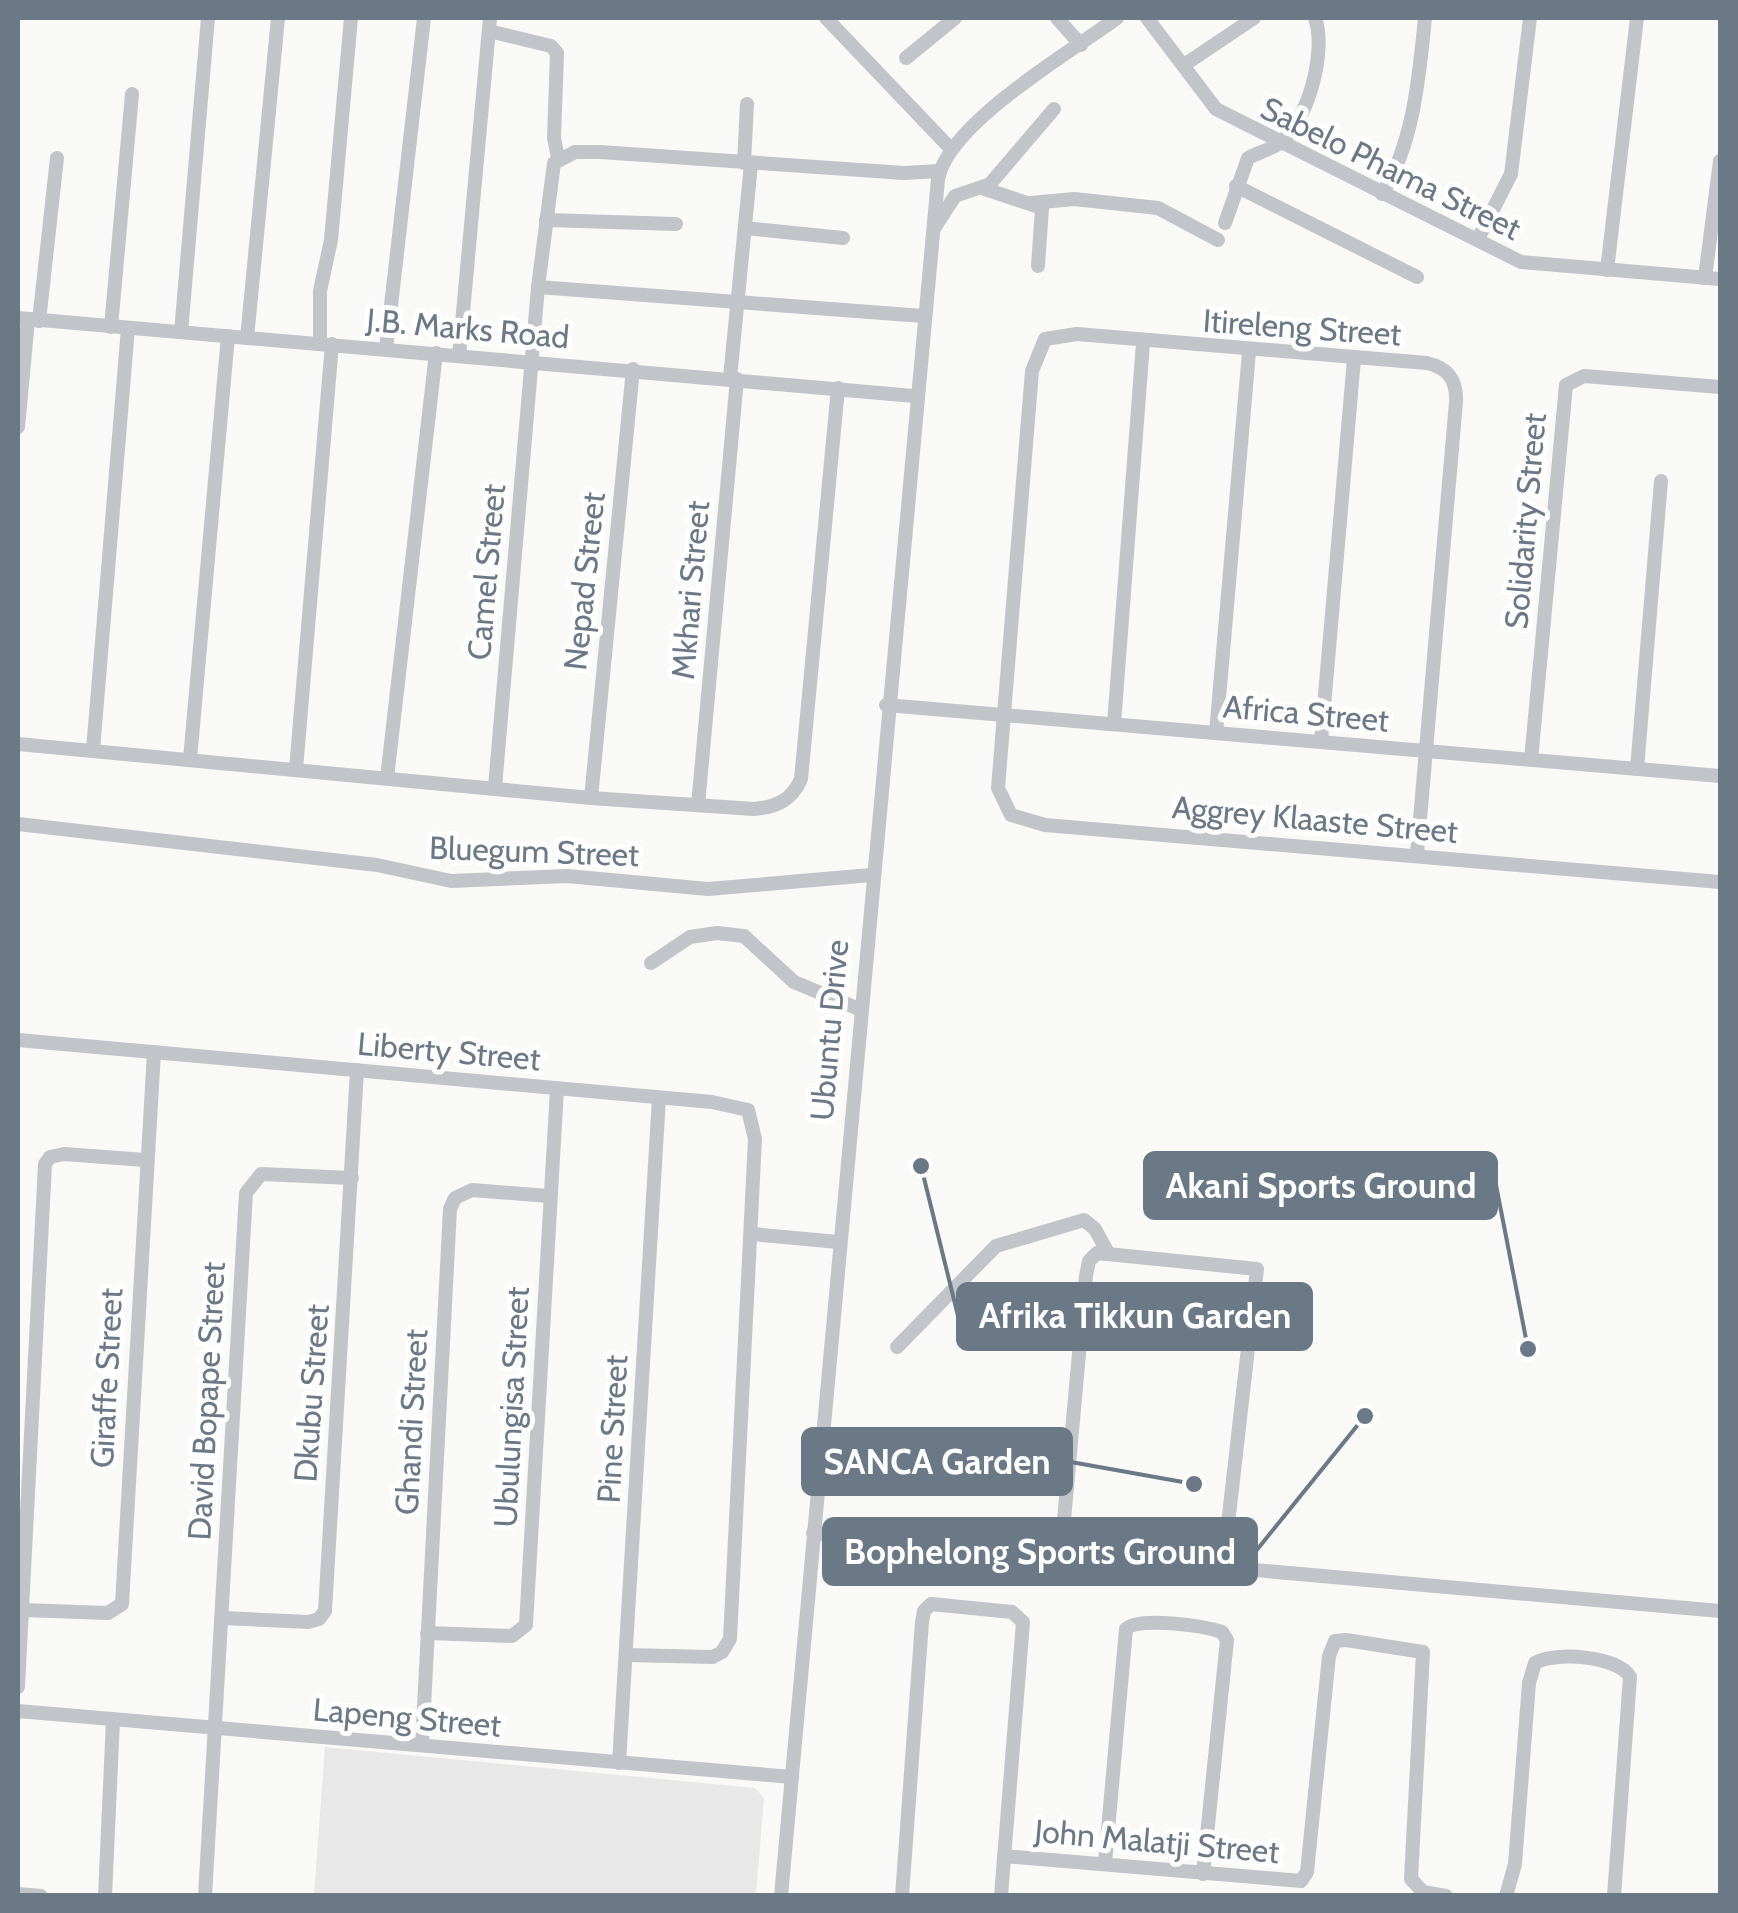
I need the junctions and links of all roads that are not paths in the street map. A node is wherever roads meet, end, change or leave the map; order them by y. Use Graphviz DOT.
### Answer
graph roads {
  1 [pos="208,18"];
  2 [pos="278,18"];
  3 [pos="352,18"];
  4 [pos="424,18"];
  5 [pos="826,18"];
  6 [pos="955,18"];
  7 [pos="1057,18"];
  8 [pos="1117,18"];
  9 [pos="1147,18"];
  10 [pos="1254,18"];
  11 [pos="1315,18"];
  12 [pos="1425,18"];
  13 [pos="1530,18"];
  14 [pos="1638,18"];
  15 [pos="490,24"];
  16 [pos="1081,45"];
  17 [pos="906,58"];
  18 [pos="1184,65"];
  19 [pos="132,94"];
  20 [pos="746,104"];
  21 [pos="1054,109"];
  22 [pos="1280,144"];
  23 [pos="950,148"];
  24 [pos="57,158"];
  25 [pos="558,158"];
  26 [pos="1720,161"];
  27 [pos="748,163"];
  28 [pos="939,171"];
  29 [pos="1236,186"];
  30 [pos="986,188"];
  31 [pos="1382,194"];
  32 [pos="1031,203"];
  33 [pos="546,220"];
  34 [pos="1225,223"];
  35 [pos="676,224"];
  36 [pos="745,228"];
  37 [pos="932,232"];
  38 [pos="843,238"];
  39 [pos="1478,239"];
  40 [pos="1218,240"];
  41 [pos="1038,266"];
  42 [pos="1607,270"];
  43 [pos="1417,277"];
  44 [pos="1713,278"];
  45 [pos="538,287"];
  46 [pos="737,301"];
  47 [pos="923,316"];
  48 [pos="28,320"];
  49 [pos="111,327"];
  50 [pos="128,328"];
  51 [pos="181,332"];
  52 [pos="228,336"];
  53 [pos="247,338"];
  54 [pos="1143,343"];
  55 [pos="326,344"];
  56 [pos="386,349"];
  57 [pos="1249,352"];
  58 [pos="436,353"];
  59 [pos="459,356"];
  60 [pos="1354,359"];
  61 [pos="533,361"];
  62 [pos="633,369"];
  63 [pos="733,379"];
  64 [pos="1720,387"];
  65 [pos="838,388"];
  66 [pos="914,396"];
  67 [pos="18,427"];
  68 [pos="1661,481"];
  69 [pos="886,705"];
  70 [pos="1006,715"];
  71 [pos="1114,724"];
  72 [pos="1216,733"];
  73 [pos="1321,742"];
  74 [pos="18,744"];
  75 [pos="92,750"];
  76 [pos="1426,751"];
  77 [pos="190,759"];
  78 [pos="1531,760"];
  79 [pos="296,768"];
  80 [pos="1637,768"];
  81 [pos="1720,776"];
  82 [pos="388,778"];
  83 [pos="494,787"];
  84 [pos="591,798"];
  85 [pos="698,805"];
  86 [pos="18,824"];
  87 [pos="1417,854"];
  88 [pos="871,875"];
  89 [pos="1720,882"];
  90 [pos="651,962"];
  91 [pos="858,1009"];
  92 [pos="18,1040"];
  93 [pos="154,1052"];
  94 [pos="357,1070"];
  95 [pos="557,1089"];
  96 [pos="659,1098"];
  97 [pos="145,1160"];
  98 [pos="352,1178"];
  99 [pos="548,1196"];
  100 [pos="752,1234"];
  101 [pos="838,1242"];
  102 [pos="1108,1253"];
  103 [pos="897,1347"];
  104 [pos="813,1533"];
  105 [pos="1061,1553"];
  106 [pos="1223,1568"];
  107 [pos="22,1610"];
  108 [pos="1720,1611"];
  109 [pos="222,1618"];
  110 [pos="428,1633"];
  111 [pos="626,1655"];
  112 [pos="18,1687"];
  113 [pos="18,1712"];
  114 [pos="113,1720"];
  115 [pos="216,1728"];
  116 [pos="422,1746"];
  117 [pos="619,1763"];
  118 [pos="792,1777"];
  119 [pos="1004,1856"];
  120 [pos="1105,1863"];
  121 [pos="1203,1874"];
  122 [pos="18,1894"];
  123 [pos="42,1896"];
  124 [pos="105,1896"];
  125 [pos="204,1896"];
  126 [pos="781,1896"];
  127 [pos="902,1896"];
  128 [pos="1002,1896"];
  129 [pos="1446,1896"];
  130 [pos="1506,1896"];
  131 [pos="1614,1896"];
  1 -- 51 [label="street"];
  2 -- 53 [label="street"];
  3 -- 55 [label="street"];
  4 -- 56 [label="street"];
  5 -- 23 [label="street"];
  6 -- 17 [label="street"];
  7 -- 16 [label="street"];
  8 -- 16 [label="street"];
  9 -- 18 [label="street, Sabelo Phama Street"];
  10 -- 18 [label="street"];
  11 -- 22 [label="street"];
  12 -- 31 [label="street"];
  13 -- 39 [label="street"];
  14 -- 42 [label="street"];
  15 -- 25 [label="street, Camel Street"];
  15 -- 59 [label="street"];
  16 -- 23 [label="street"];
  18 -- 22 [label="street, Sabelo Phama Street"];
  19 -- 49 [label="street"];
  20 -- 27 [label="street, Mkhari Street"];
  21 -- 30 [label="street"];
  22 -- 29 [label="street"];
  22 -- 31 [label="street, Sabelo Phama Street"];
  23 -- 28 [label="street"];
  24 -- 48 [label="street"];
  25 -- 27 [label="street"];
  25 -- 33 [label="street, Camel Street"];
  26 -- 44 [label="street"];
  27 -- 28 [label="street"];
  27 -- 36 [label="street, Mkhari Street"];
  28 -- 37 [label="street, Ubuntu Drive"];
  29 -- 34 [label="street"];
  29 -- 43 [label="street"];
  30 -- 32 [label="street"];
  30 -- 37 [label="street"];
  31 -- 39 [label="street, Sabelo Phama Street"];
  32 -- 40 [label="street"];
  32 -- 41 [label="street"];
  33 -- 35 [label="street"];
  33 -- 45 [label="street, Camel Street"];
  36 -- 38 [label="street"];
  36 -- 46 [label="street, Mkhari Street"];
  37 -- 47 [label="street, Ubuntu Drive"];
  39 -- 42 [label="street, Sabelo Phama Street"];
  42 -- 44 [label="street, Sabelo Phama Street"];
  45 -- 46 [label="street"];
  45 -- 61 [label="street, Camel Street"];
  46 -- 47 [label="street"];
  46 -- 63 [label="street, Mkhari Street"];
  47 -- 66 [label="street, Ubuntu Drive"];
  48 -- 49 [label="street, J.B. Marks Road"];
  48 -- 67 [label="street"];
  49 -- 50 [label="street, J.B. Marks Road"];
  50 -- 51 [label="street, J.B. Marks Road"];
  50 -- 75 [label="street"];
  51 -- 52 [label="street, J.B. Marks Road"];
  52 -- 53 [label="street, J.B. Marks Road"];
  52 -- 77 [label="street"];
  53 -- 55 [label="street, J.B. Marks Road"];
  54 -- 57 [label="street, Itireleng Street"];
  54 -- 70 [label="street, Itireleng Street"];
  54 -- 71 [label="street"];
  55 -- 56 [label="street, J.B. Marks Road"];
  55 -- 79 [label="street"];
  56 -- 58 [label="street, J.B. Marks Road"];
  57 -- 60 [label="street, Itireleng Street"];
  57 -- 72 [label="street"];
  58 -- 59 [label="street, J.B. Marks Road"];
  58 -- 82 [label="street"];
  59 -- 61 [label="street, J.B. Marks Road"];
  60 -- 73 [label="street"];
  60 -- 76 [label="street, Itireleng Street"];
  61 -- 62 [label="street, J.B. Marks Road"];
  61 -- 83 [label="street, Camel Street"];
  62 -- 63 [label="street, J.B. Marks Road"];
  62 -- 84 [label="street, Nepad Street"];
  63 -- 65 [label="street, J.B. Marks Road"];
  63 -- 85 [label="street, Mkhari Street"];
  64 -- 78 [label="street, Solidarity Street"];
  65 -- 66 [label="street, J.B. Marks Road"];
  65 -- 85 [label="street, Bluegum Street"];
  66 -- 69 [label="street, Ubuntu Drive"];
  68 -- 80 [label="street"];
  69 -- 70 [label="street, Africa Street"];
  69 -- 88 [label="street, Ubuntu Drive"];
  70 -- 71 [label="street, Africa Street"];
  70 -- 87 [label="street, Aggrey Klaaste Street"];
  71 -- 72 [label="street, Africa Street"];
  72 -- 73 [label="street, Africa Street"];
  73 -- 76 [label="street, Africa Street"];
  74 -- 75 [label="street, Bluegum Street"];
  75 -- 77 [label="street, Bluegum Street"];
  76 -- 78 [label="street, Africa Street"];
  76 -- 87 [label="street, Itireleng Street"];
  77 -- 79 [label="street, Bluegum Street"];
  78 -- 80 [label="street, Africa Street"];
  79 -- 82 [label="street, Bluegum Street"];
  80 -- 81 [label="street, Africa Street"];
  82 -- 83 [label="street, Bluegum Street"];
  83 -- 84 [label="street, Bluegum Street"];
  84 -- 85 [label="street, Bluegum Street"];
  86 -- 88 [label="street, Bluegum Street"];
  87 -- 89 [label="street, Aggrey Klaaste Street"];
  88 -- 91 [label="street, Ubuntu Drive"];
  90 -- 91 [label="street"];
  91 -- 101 [label="street, Ubuntu Drive"];
  92 -- 93 [label="street, Liberty Street"];
  93 -- 94 [label="street, Liberty Street"];
  93 -- 97 [label="street, Giraffe Street"];
  94 -- 95 [label="street, Liberty Street"];
  94 -- 98 [label="street, Dkubu Street"];
  95 -- 96 [label="street, Liberty Street"];
  95 -- 99 [label="street, Ubulungisa Street"];
  96 -- 100 [label="street, Liberty Street"];
  96 -- 111 [label="street, Pine Street"];
  97 -- 107 [label="street, Giraffe Street"];
  97 -- 107 [label="street"];
  98 -- 109 [label="street, David Bopape Street"];
  98 -- 109 [label="street, Dkubu Street"];
  99 -- 110 [label="street, Ghandi Street"];
  99 -- 110 [label="street, Ubulungisa Street"];
  100 -- 101 [label="street"];
  100 -- 111 [label="street, Liberty Street"];
  101 -- 104 [label="street, Ubuntu Drive"];
  102 -- 103 [label="street"];
  102 -- 105 [label="street"];
  102 -- 106 [label="street"];
  104 -- 105 [label="street"];
  104 -- 118 [label="street, Ubuntu Drive"];
  105 -- 106 [label="street"];
  106 -- 108 [label="street"];
  107 -- 112 [label="street"];
  109 -- 115 [label="street, David Bopape Street"];
  110 -- 116 [label="street, Ghandi Street"];
  111 -- 117 [label="street, Pine Street"];
  113 -- 114 [label="street, Lapeng Street"];
  114 -- 115 [label="street, Lapeng Street"];
  114 -- 124 [label="street"];
  115 -- 116 [label="street, Lapeng Street"];
  115 -- 125 [label="street, David Bopape Street"];
  116 -- 117 [label="street, Lapeng Street"];
  117 -- 118 [label="street, Lapeng Street"];
  118 -- 126 [label="street, Ubuntu Drive"];
  119 -- 120 [label="street, John Malatji Street"];
  119 -- 127 [label="street"];
  119 -- 128 [label="street"];
  120 -- 121 [label="street, John Malatji Street"];
  120 -- 121 [label="street"];
  121 -- 129 [label="street, John Malatji Street"];
  122 -- 123 [label="street"];
  130 -- 131 [label="street"];
}
